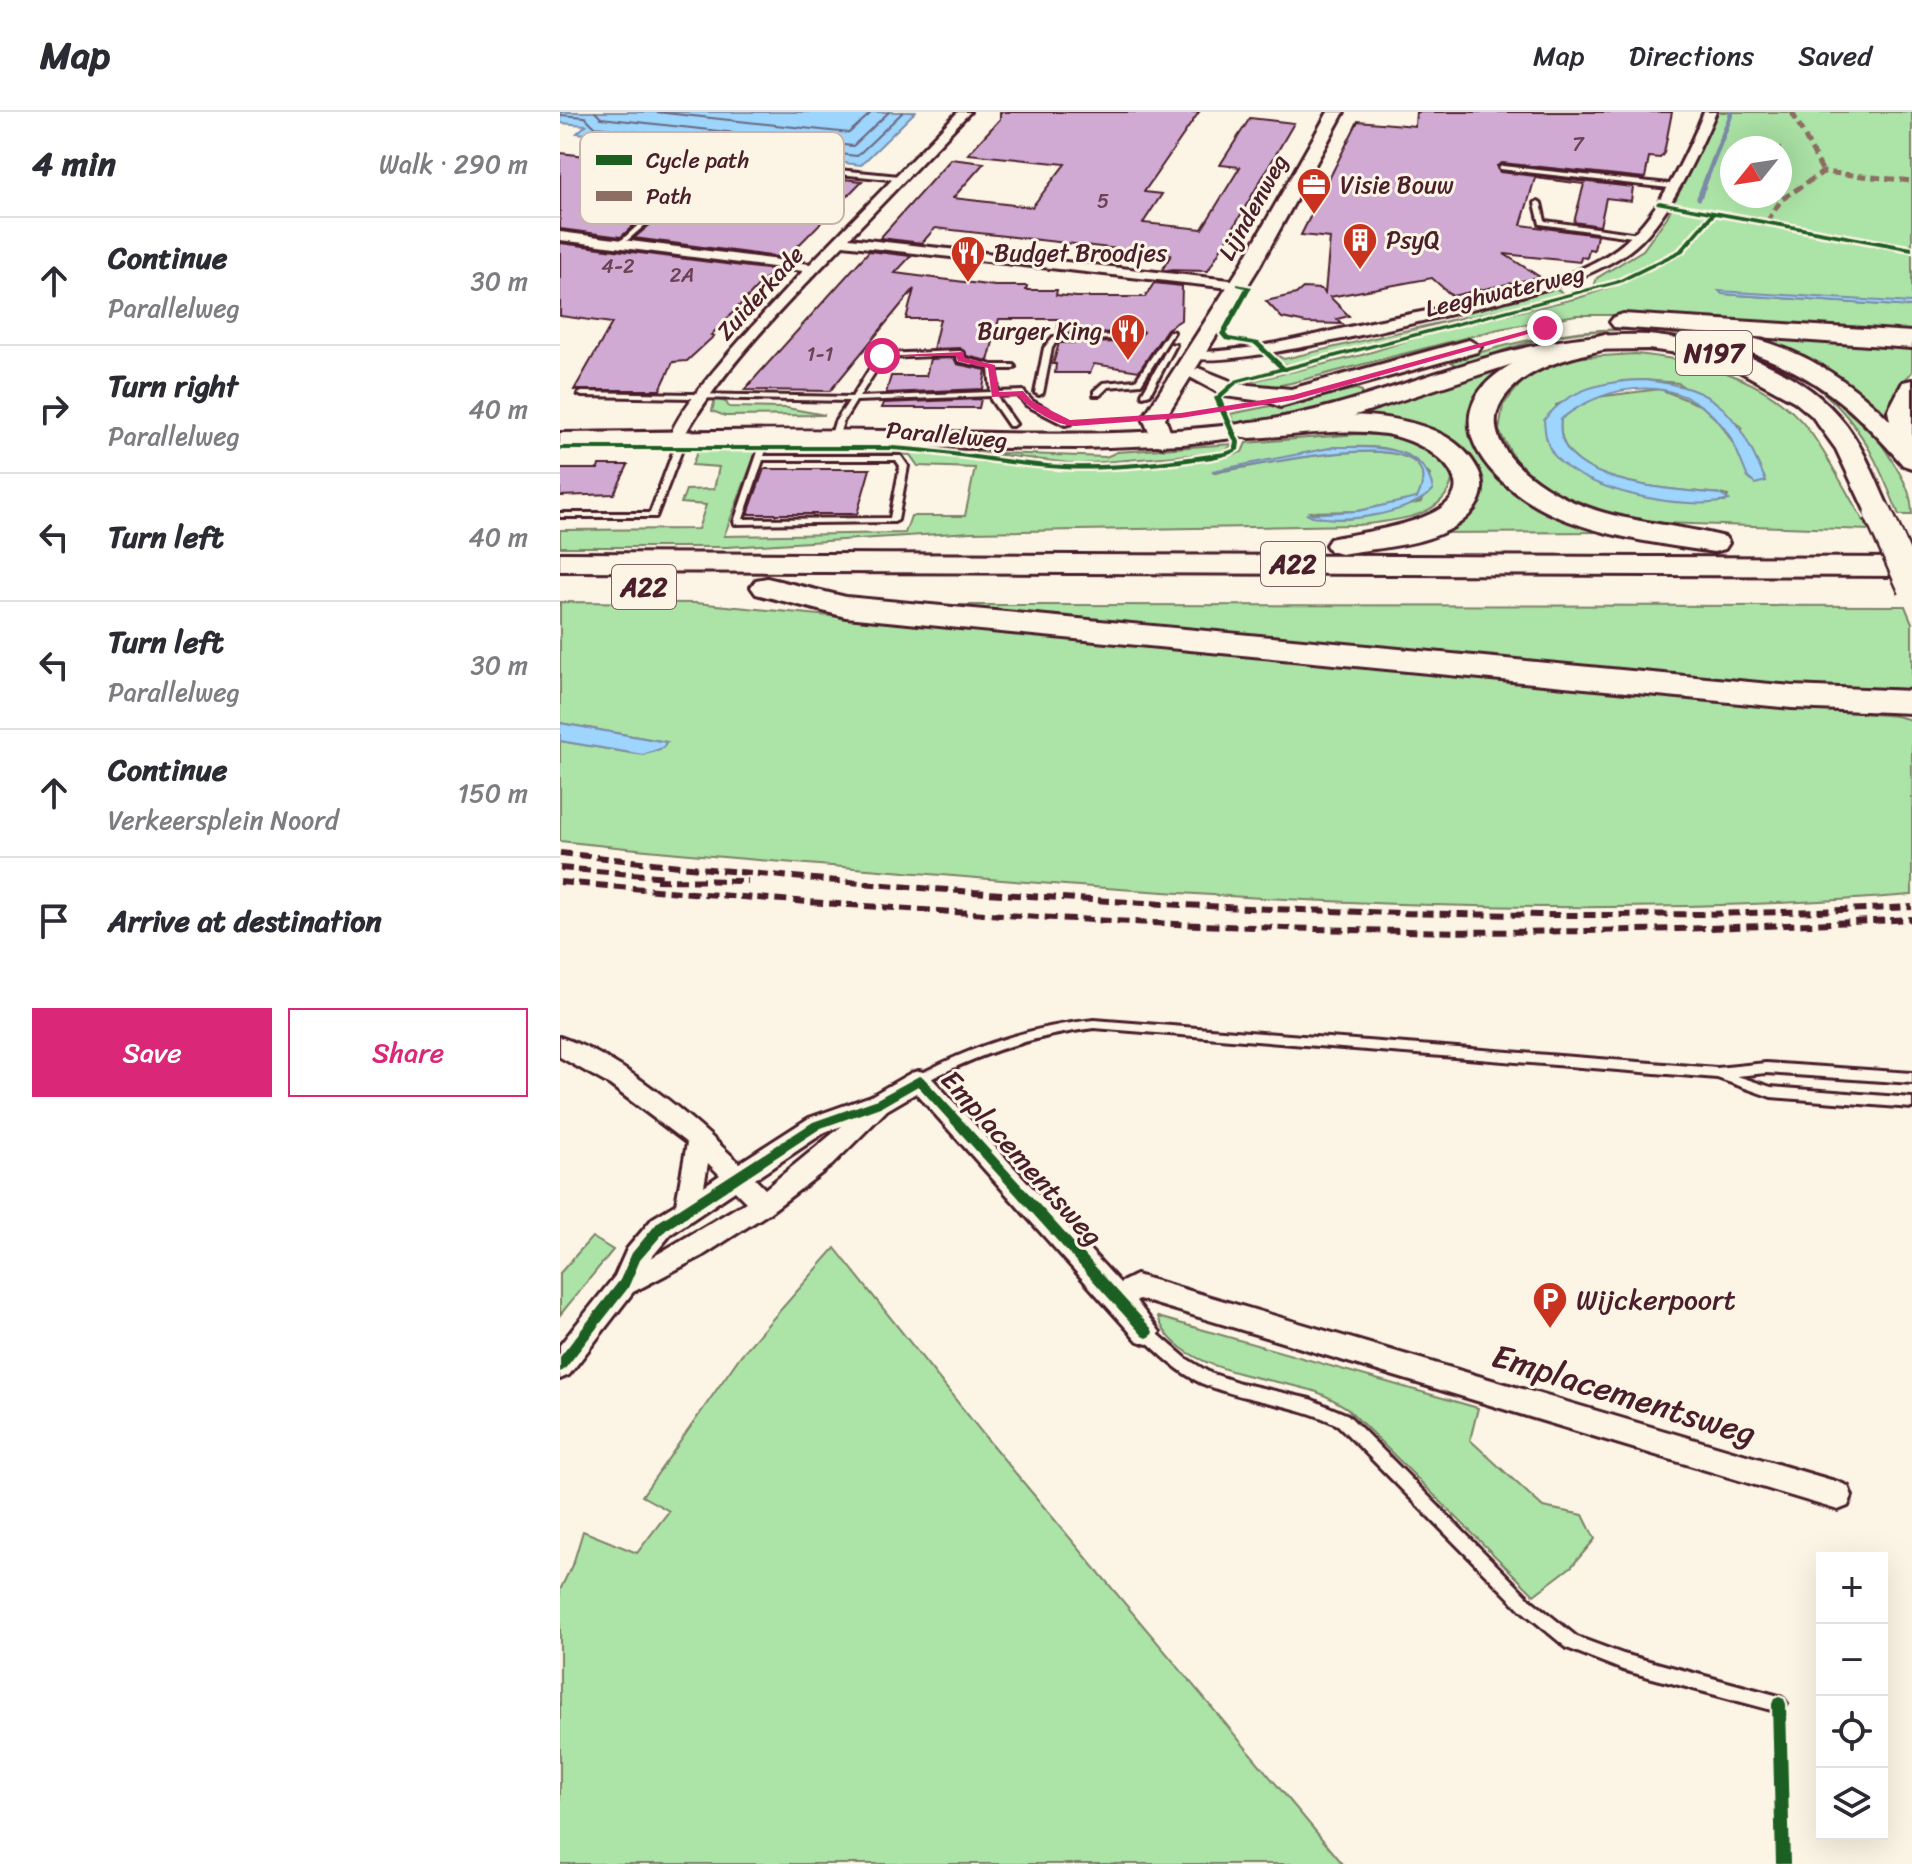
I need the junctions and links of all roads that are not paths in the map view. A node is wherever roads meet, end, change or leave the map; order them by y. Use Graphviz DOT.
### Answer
graph roads {
  1 [pos="964,112"];
  2 [pos="1336,112"];
  3 [pos="1710,112"];
  4 [pos="1502,168"];
  5 [pos="844,172"];
  6 [pos="899,178"];
  7 [pos="1669,186"];
  8 [pos="1538,203"];
  9 [pos="643,224"];
  10 [pos="560,236"];
  11 [pos="1639,236"];
  12 [pos="843,241"];
  13 [pos="620,244"];
  14 [pos="813,268"];
  15 [pos="1239,285"];
  16 [pos="1138,332"];
  17 [pos="1614,332"];
  18 [pos="1912,340"];
  19 [pos="1197,366"];
  20 [pos="992,367"];
  21 [pos="1011,367"];
  22 [pos="1912,388"];
  23 [pos="1039,393"];
  24 [pos="1097,393"];
  25 [pos="582,394"];
  26 [pos="702,394"];
  27 [pos="1146,394"];
  28 [pos="995,395"];
  29 [pos="1294,397"];
  30 [pos="854,399"];
  31 [pos="1181,415"];
  32 [pos="1068,423"];
  33 [pos="1012,424"];
  34 [pos="560,426"];
  35 [pos="1158,429"];
  36 [pos="837,430"];
  37 [pos="1250,430"];
  38 [pos="678,438"];
  39 [pos="560,440"];
  40 [pos="763,449"];
  41 [pos="1912,459"];
  42 [pos="560,515"];
  43 [pos="1714,543"];
  44 [pos="1341,545"];
  45 [pos="1912,545"];
  46 [pos="560,562"];
  47 [pos="673,562"];
  48 [pos="1912,567"];
  49 [pos="560,586"];
  50 [pos="767,587"];
  51 [pos="1912,590"];
  52 [pos="1912,702"];
  53 [pos="560,1046"];
  54 [pos="1717,1073"];
  55 [pos="1912,1078"];
  56 [pos="919,1080"];
  57 [pos="879,1103"];
  58 [pos="1912,1103"];
  59 [pos="700,1139"];
  60 [pos="737,1176"];
  61 [pos="762,1202"];
  62 [pos="687,1209"];
  63 [pos="624,1284"];
  64 [pos="1117,1299"];
  65 [pos="1147,1332"];
  66 [pos="561,1371"];
  67 [pos="1838,1496"];
  68 [pos="1779,1704"];
  1 -- 6 [label="street, Zuiderkade"];
  2 -- 15 [label="street, Lijndenweg"];
  3 -- 7 [label="street, Leeghwaterweg"];
  4 -- 7 [label="lane"];
  5 -- 6 [label="lane"];
  6 -- 12 [label="street, Zuiderkade"];
  7 -- 11 [label="street, Leeghwaterweg"];
  8 -- 11 [label="lane"];
  9 -- 13 [label="lane"];
  10 -- 13 [label="street"];
  11 -- 19 [label="street, Leeghwaterweg"];
  12 -- 14 [label="street, Zuiderkade"];
  12 -- 15 [label="street"];
  13 -- 14 [label="street"];
  14 -- 26 [label="street, Zuiderkade"];
  15 -- 19 [label="street, Lijndenweg"];
  16 -- 23 [label="lane"];
  17 -- 18 [label="highway, A22"];
  17 -- 29 [label="main road, N197"];
  17 -- 37 [label="main road, N197"];
  17 -- 41 [label="main road, N197"];
  17 -- 43 [label="highway, A22"];
  17 -- 51 [label="main road, N197, bridge"];
  19 -- 29 [label="main road"];
  19 -- 31 [label="street, Lijndenweg"];
  19 -- 35 [label="street, Lijndenweg"];
  20 -- 21 [label="lane"];
  20 -- 28 [label="lane, Parallelweg"];
  20 -- 30 [label="lane, Parallelweg"];
  22 -- 41 [label="highway"];
  24 -- 27 [label="lane"];
  25 -- 26 [label="lane, Parallelweg"];
  26 -- 30 [label="lane, Parallelweg"];
  26 -- 38 [label="street, Zuiderkade"];
  28 -- 30 [label="lane"];
  28 -- 32 [label="lane"];
  28 -- 33 [label="lane, Parallelweg"];
  29 -- 31 [label="main road, N197"];
  30 -- 36 [label="lane, Parallelweg"];
  31 -- 35 [label="main road, N197"];
  32 -- 33 [label="main road, Parallelweg / N197"];
  32 -- 35 [label="main road, Parallelweg / N197"];
  33 -- 36 [label="main road, Parallelweg / N197"];
  34 -- 38 [label="main road, Parallelweg / N197"];
  35 -- 36 [label="main road, Parallelweg / N197"];
  35 -- 37 [label="main road, N197"];
  36 -- 38 [label="main road, Parallelweg / N197"];
  36 -- 40 [label="main road, Parallelweg / N197"];
  37 -- 44 [label="highway, A22"];
  38 -- 39 [label="main road, Parallelweg / N197"];
  38 -- 40 [label="main road, Parallelweg / N197"];
  38 -- 42 [label="lane"];
  40 -- 40 [label="lane, Parallelweg"];
  43 -- 44 [label="highway, A22"];
  43 -- 45 [label="highway, A22"];
  44 -- 47 [label="highway, A22"];
  46 -- 47 [label="highway, A22"];
  47 -- 48 [label="highway, A22"];
  49 -- 50 [label="highway, A22"];
  50 -- 51 [label="highway, A22"];
  50 -- 52 [label="highway, A22"];
  53 -- 59 [label="street"];
  54 -- 55 [label="lane"];
  54 -- 56 [label="lane"];
  54 -- 58 [label="lane"];
  56 -- 57 [label="street, Emplacementsweg"];
  56 -- 64 [label="street, Emplacementsweg"];
  57 -- 60 [label="street, Emplacementsweg"];
  57 -- 61 [label="street, Emplacementsweg"];
  59 -- 60 [label="street"];
  59 -- 62 [label="street"];
  60 -- 61 [label="street"];
  60 -- 62 [label="street, Emplacementsweg"];
  61 -- 63 [label="street, Emplacementsweg"];
  62 -- 63 [label="street, Emplacementsweg"];
  63 -- 66 [label="street, Emplacementsweg"];
  64 -- 65 [label="street, Emplacementsweg"];
  64 -- 67 [label="street, Emplacementsweg"];
  65 -- 68 [label="lane, Emplacementsweg"];
}
